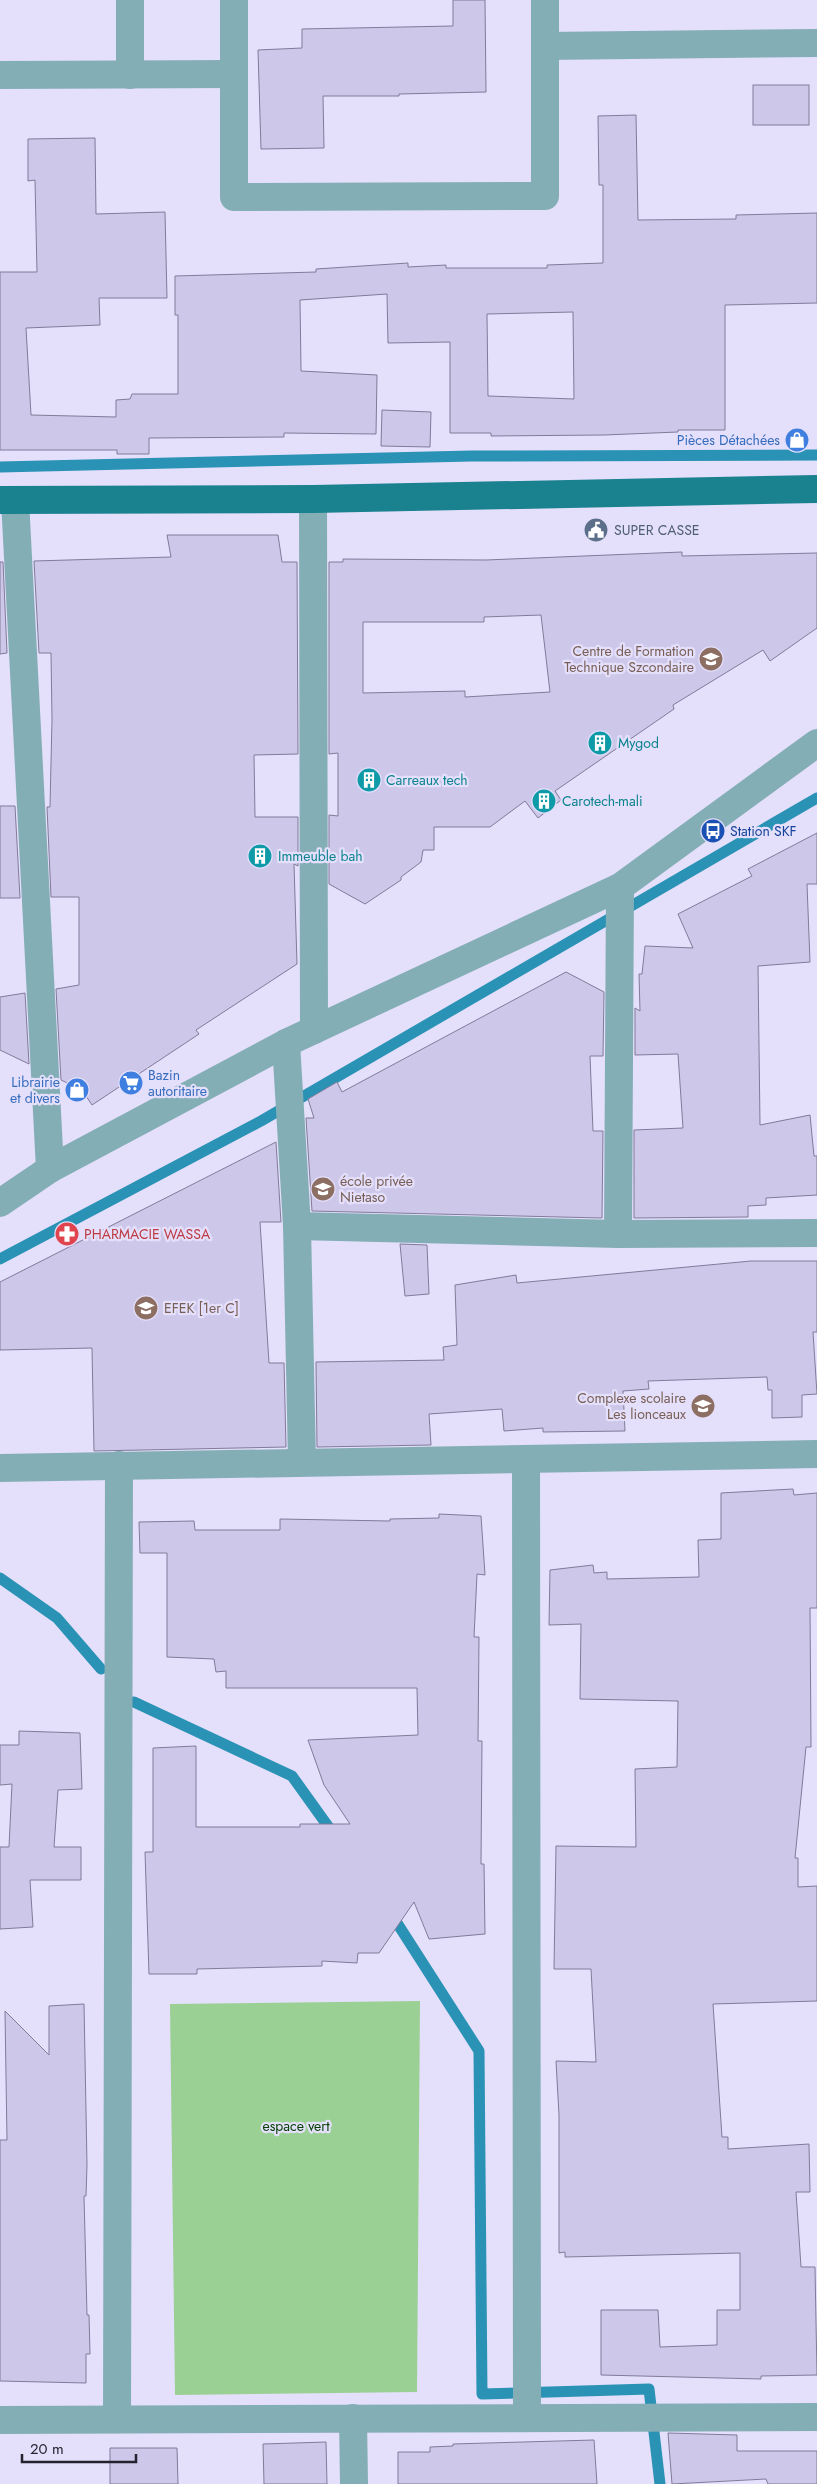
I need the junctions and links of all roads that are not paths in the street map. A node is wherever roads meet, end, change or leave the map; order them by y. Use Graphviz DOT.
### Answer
graph roads {
  1 [pos="130,0"];
  2 [pos="234,0"];
  3 [pos="545,0"];
  4 [pos="817,44"];
  5 [pos="545,46"];
  6 [pos="234,74"];
  7 [pos="0,75"];
  8 [pos="130,75"];
  9 [pos="817,489"];
  10 [pos="313,499"];
  11 [pos="7,500"];
  12 [pos="817,743"];
  13 [pos="620,887"];
  14 [pos="314,1030"];
  15 [pos="286,1043"];
  16 [pos="50,1169"];
  17 [pos="0,1203"];
  18 [pos="297,1226"];
  19 [pos="817,1233"];
  20 [pos="618,1234"];
  21 [pos="817,1454"];
  22 [pos="526,1459"];
  23 [pos="302,1462"];
  24 [pos="119,1465"];
  25 [pos="0,1468"];
  26 [pos="817,2417"];
  27 [pos="353,2418"];
  28 [pos="527,2418"];
  29 [pos="117,2419"];
  30 [pos="0,2420"];
  31 [pos="354,2484"];
  1 -- 8 [label="street"];
  2 -- 6 [label="street"];
  3 -- 5 [label="street"];
  4 -- 5 [label="street"];
  5 -- 6 [label="street"];
  6 -- 8 [label="street"];
  7 -- 8 [label="street"];
  9 -- 10 [label="main road"];
  10 -- 11 [label="main road"];
  10 -- 14 [label="street"];
  11 -- 16 [label="street"];
  12 -- 13 [label="street"];
  13 -- 14 [label="street"];
  13 -- 20 [label="street"];
  14 -- 15 [label="street"];
  15 -- 16 [label="street"];
  15 -- 18 [label="street"];
  16 -- 17 [label="street"];
  18 -- 20 [label="street"];
  18 -- 23 [label="street"];
  19 -- 20 [label="street"];
  21 -- 22 [label="street"];
  22 -- 23 [label="street"];
  22 -- 28 [label="street"];
  23 -- 24 [label="street"];
  24 -- 25 [label="street"];
  24 -- 29 [label="street"];
  26 -- 28 [label="street"];
  27 -- 28 [label="street"];
  27 -- 29 [label="street"];
  27 -- 31 [label="street"];
  29 -- 30 [label="street"];
}
